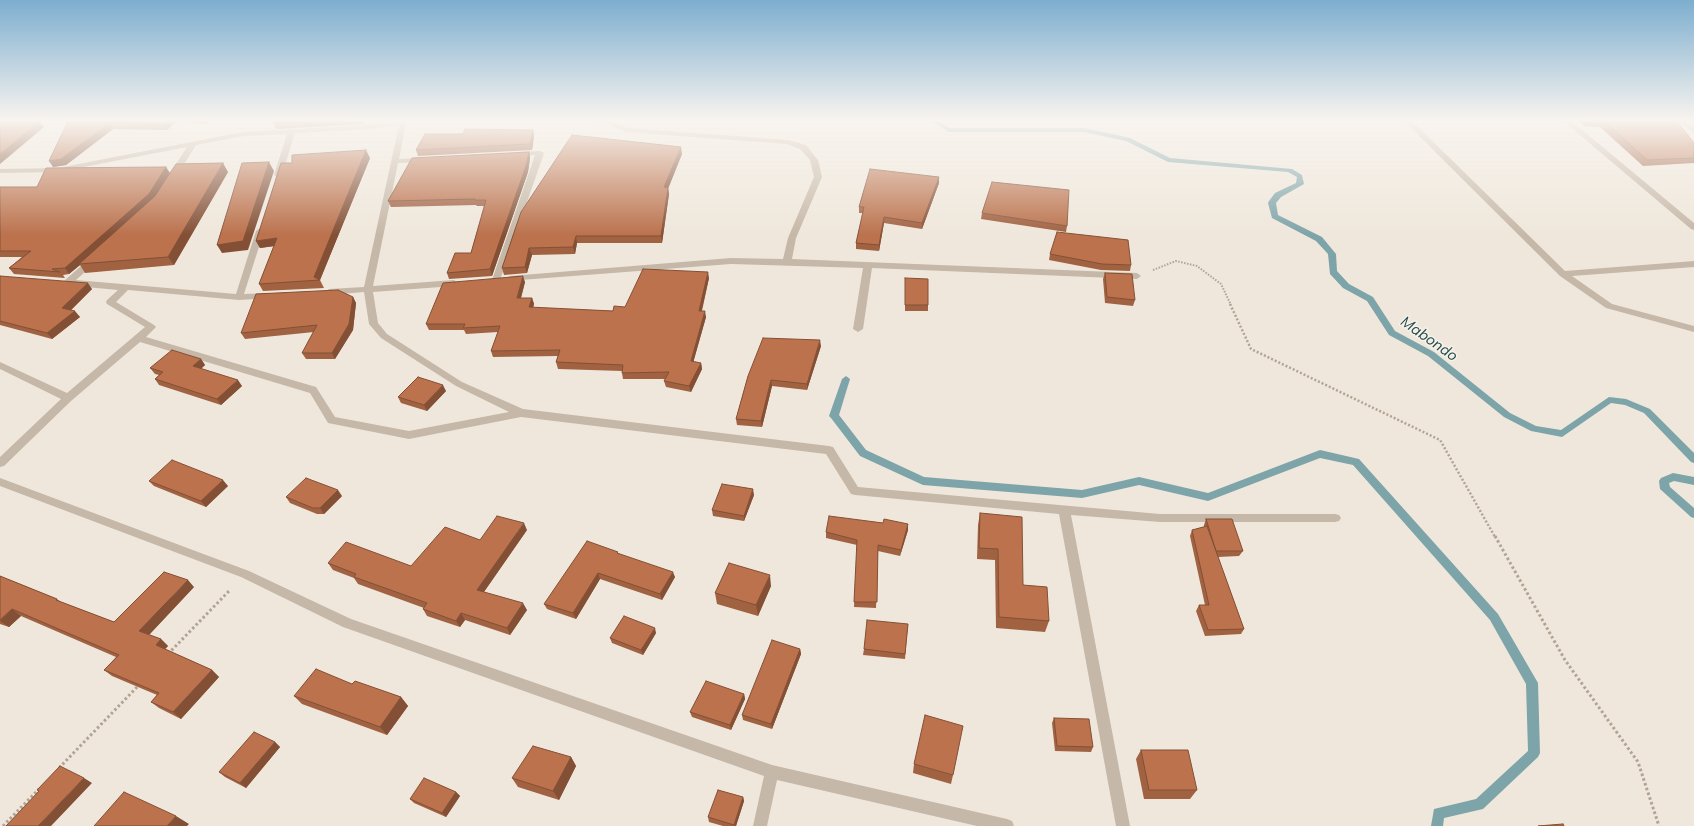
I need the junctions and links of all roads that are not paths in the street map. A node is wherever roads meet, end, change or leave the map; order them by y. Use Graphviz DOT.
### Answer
graph roads {
  1 [pos="123,158"];
  2 [pos="185,158"];
  3 [pos="283,158"];
  4 [pos="396,158"];
  5 [pos="538,158"];
  6 [pos="812,158"];
  7 [pos="1445,158"];
  8 [pos="1611,158"];
  9 [pos="433,159"];
  10 [pos="395,161"];
  11 [pos="0,171"];
  12 [pos="169,183"];
  13 [pos="275,184"];
  14 [pos="263,222"];
  15 [pos="1694,226"];
  16 [pos="101,253"];
  17 [pos="787,262"];
  18 [pos="1694,264"];
  19 [pos="868,265"];
  20 [pos="1563,274"];
  21 [pos="1137,276"];
  22 [pos="466,282"];
  23 [pos="125,288"];
  24 [pos="368,290"];
  25 [pos="323,293"];
  26 [pos="277,295"];
  27 [pos="239,297"];
  28 [pos="858,329"];
  29 [pos="1694,329"];
  30 [pos="139,338"];
  31 [pos="0,365"];
  32 [pos="68,398"];
  33 [pos="521,413"];
  34 [pos="0,462"];
  35 [pos="0,482"];
  36 [pos="1064,509"];
  37 [pos="1335,518"];
  38 [pos="772,772"];
  39 [pos="760,826"];
  40 [pos="1007,826"];
  41 [pos="1123,826"];
  1 -- 11 [label="street"];
  2 -- 12 [label="street"];
  3 -- 13 [label="street"];
  4 -- 10 [label="street"];
  5 -- 17 [label="street"];
  6 -- 17 [label="street"];
  7 -- 20 [label="street"];
  8 -- 15 [label="street"];
  9 -- 10 [label="street"];
  10 -- 24 [label="street"];
  14 -- 27 [label="street"];
  16 -- 23 [label="street"];
  17 -- 19 [label="street"];
  18 -- 20 [label="street"];
  19 -- 21 [label="street"];
  19 -- 28 [label="street"];
  20 -- 29 [label="street"];
  22 -- 24 [label="street"];
  23 -- 27 [label="street"];
  23 -- 30 [label="street"];
  24 -- 25 [label="street"];
  24 -- 33 [label="street"];
  26 -- 27 [label="street"];
  30 -- 32 [label="street"];
  30 -- 33 [label="street"];
  31 -- 32 [label="street"];
  32 -- 34 [label="street"];
  33 -- 36 [label="street"];
  35 -- 38 [label="street"];
  36 -- 37 [label="street"];
  36 -- 41 [label="street"];
  38 -- 39 [label="street"];
  38 -- 40 [label="street"];
}
